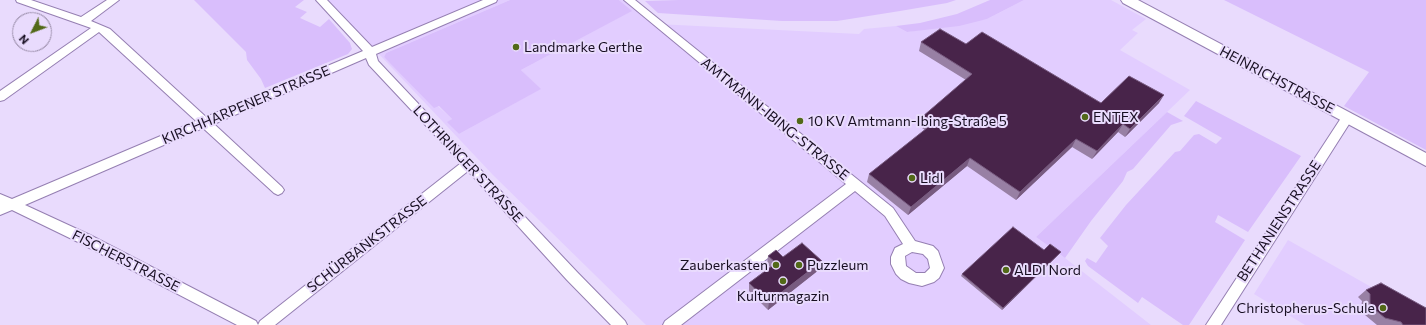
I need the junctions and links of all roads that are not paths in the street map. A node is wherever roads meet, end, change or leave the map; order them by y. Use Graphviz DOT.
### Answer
graph roads {
  1 [pos="21,0"];
  2 [pos="114,0"];
  3 [pos="321,0"];
  4 [pos="492,0"];
  5 [pos="630,0"];
  6 [pos="1128,0"];
  7 [pos="83,21"];
  8 [pos="99,27"];
  9 [pos="370,52"];
  10 [pos="0,97"];
  11 [pos="1347,118"];
  12 [pos="206,123"];
  13 [pos="1426,160"];
  14 [pos="469,164"];
  15 [pos="855,184"];
  16 [pos="278,190"];
  17 [pos="4,205"];
  18 [pos="911,246"];
  19 [pos="251,325"];
  20 [pos="265,325"];
  21 [pos="620,325"];
  22 [pos="670,325"];
  23 [pos="1213,325"];
  1 -- 7 [label="street"];
  2 -- 7 [label="street"];
  3 -- 9 [label="street, LOTHRINGER STRASSE"];
  4 -- 9 [label="street, KIRCHHARPENER STRASSE"];
  5 -- 15 [label="street, AMTMANN-IBING-STRASSE"];
  6 -- 11 [label="street, HEINRICHSTRASSE"];
  7 -- 8 [label="street"];
  8 -- 10 [label="street"];
  8 -- 12 [label="street"];
  9 -- 12 [label="street, KIRCHHARPENER STRASSE"];
  9 -- 14 [label="street, LOTHRINGER STRASSE"];
  11 -- 13 [label="street, HEINRICHSTRASSE"];
  11 -- 23 [label="street, BETHANIENSTRASSE"];
  12 -- 16 [label="street"];
  12 -- 17 [label="street, KIRCHHARPENER STRASSE"];
  14 -- 20 [label="street, SCHÜRBANKSTRASSE"];
  14 -- 21 [label="street, LOTHRINGER STRASSE"];
  15 -- 18 [label="street, AMTMANN-IBING-STRASSE"];
  15 -- 22 [label="street"];
  17 -- 19 [label="street, FISCHERSTRASSE"];
}
